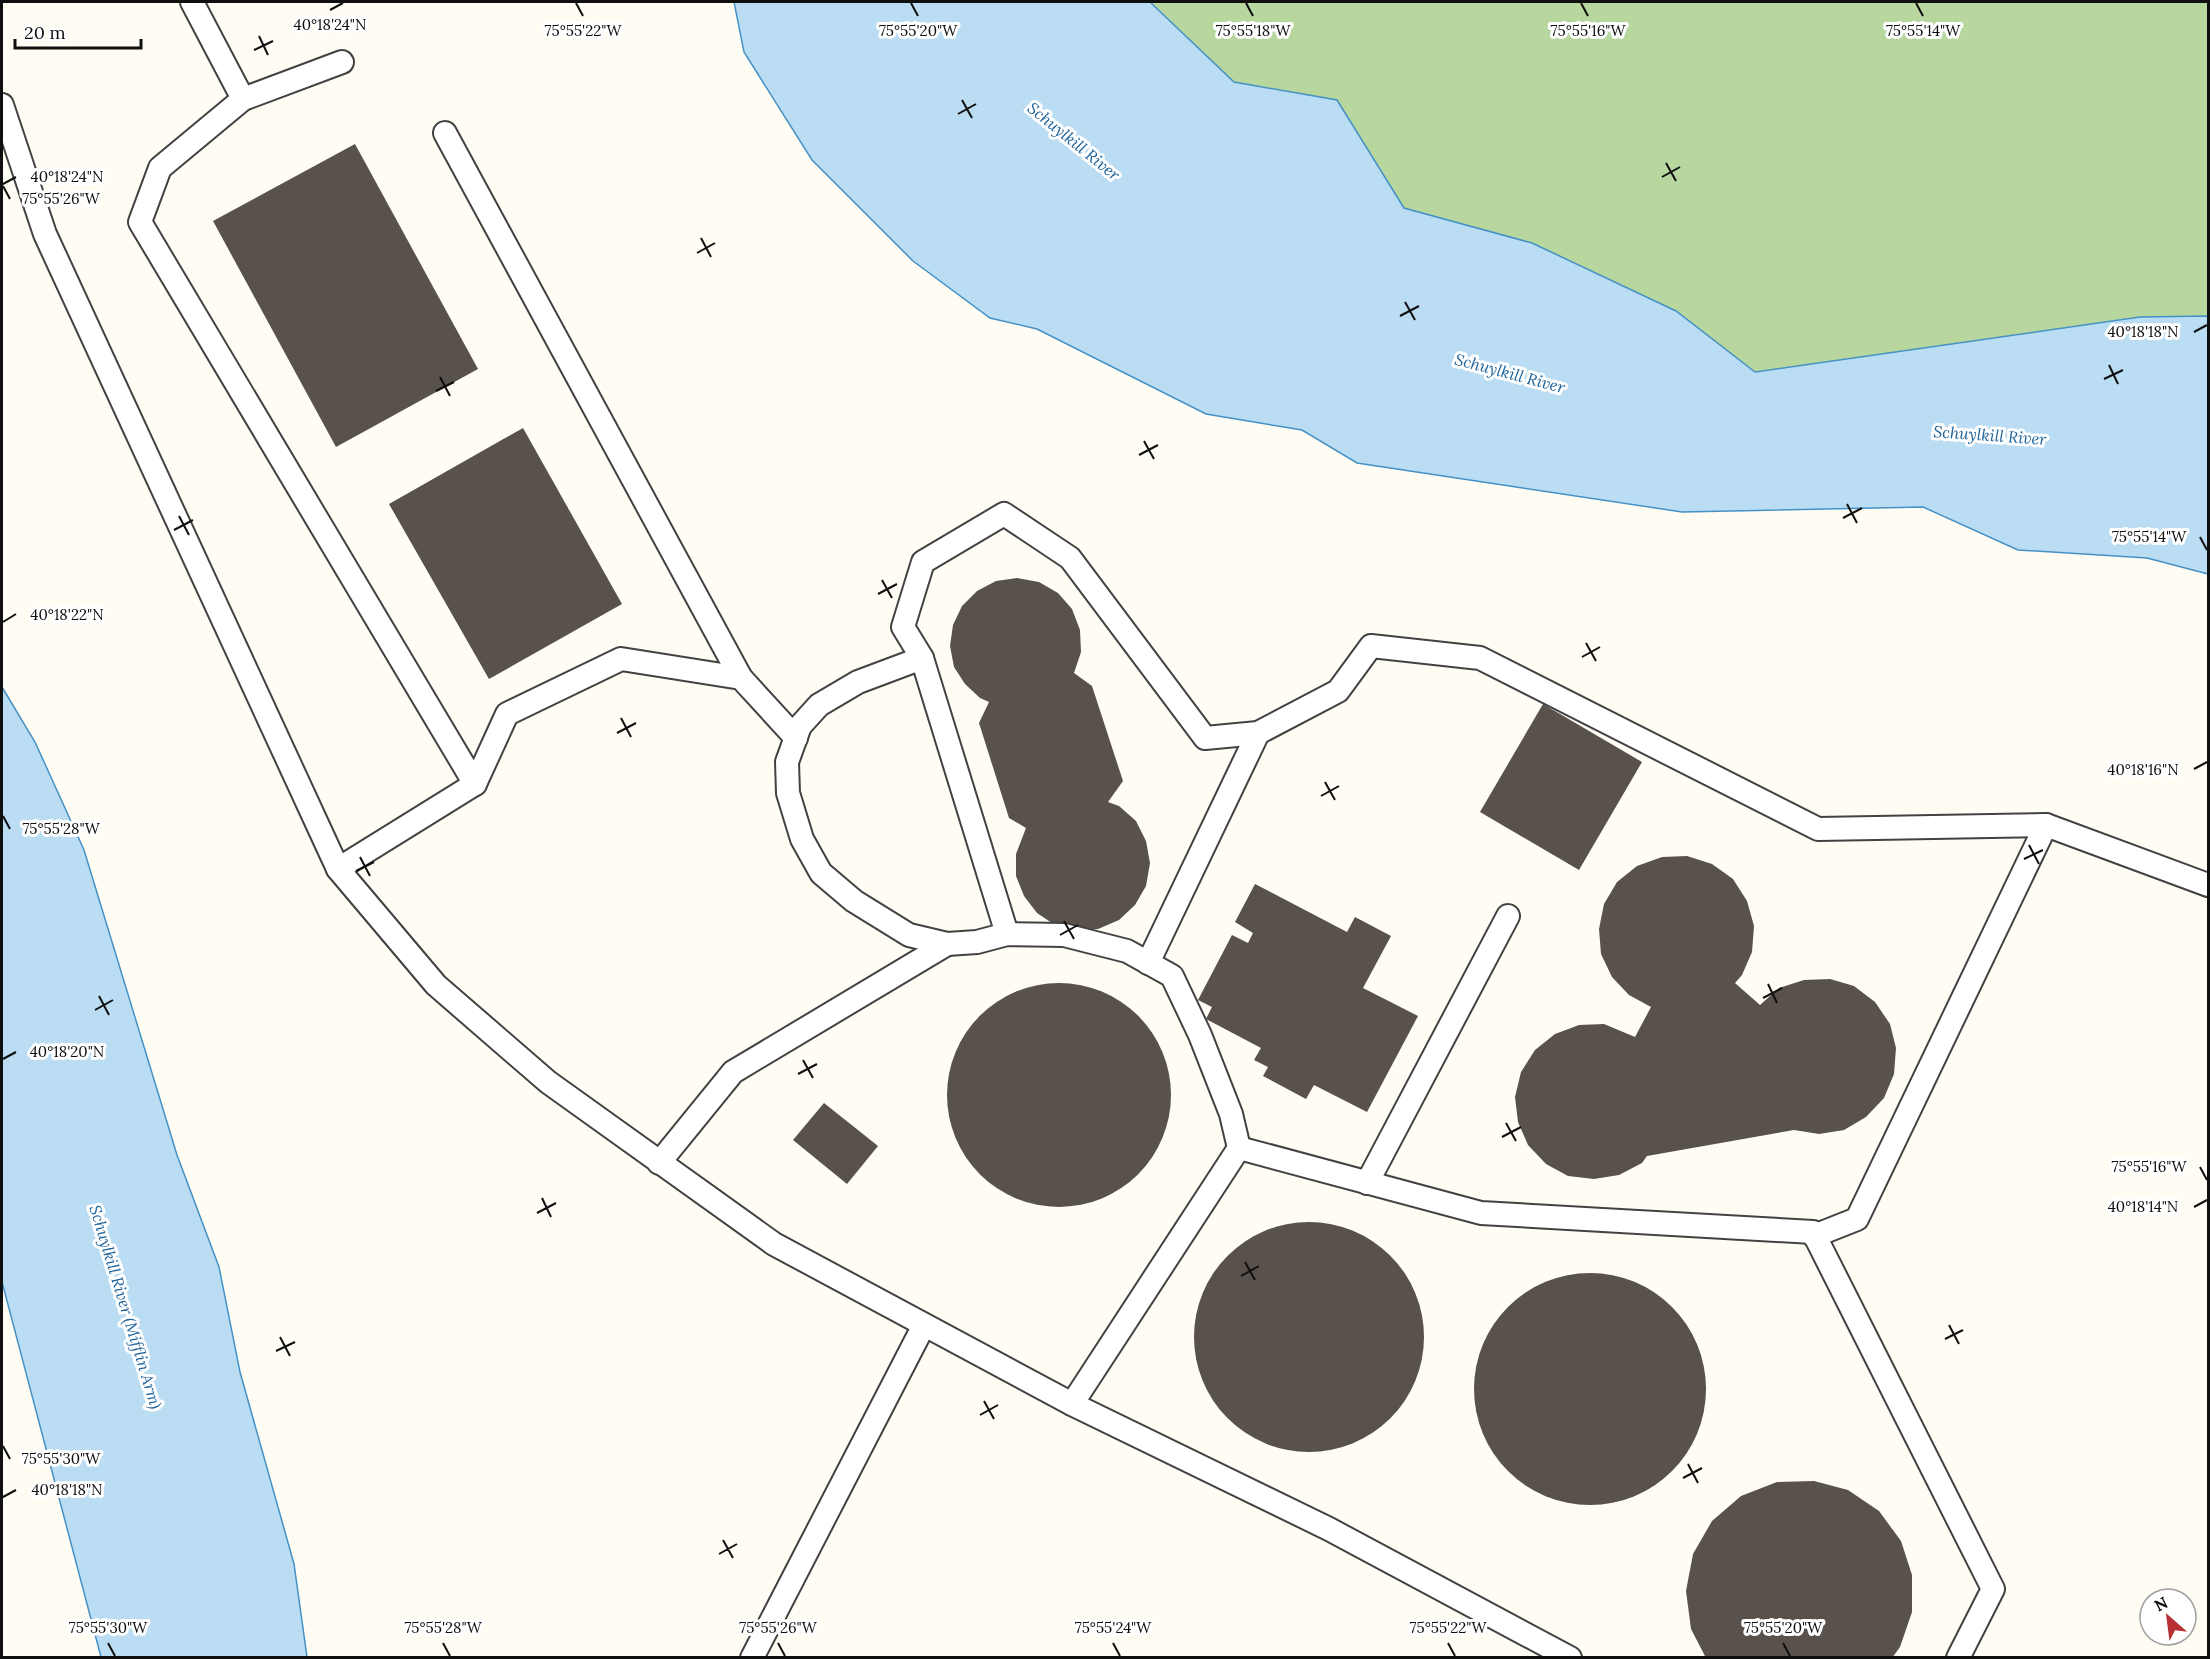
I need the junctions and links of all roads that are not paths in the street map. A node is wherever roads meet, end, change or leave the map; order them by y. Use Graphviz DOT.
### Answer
graph roads {
  1 [pos="192,2"];
  2 [pos="342,62"];
  3 [pos="243,99"];
  4 [pos="2,105"];
  5 [pos="445,133"];
  6 [pos="922,657"];
  7 [pos="741,678"];
  8 [pos="1258,733"];
  9 [pos="796,738"];
  10 [pos="476,784"];
  11 [pos="2046,825"];
  12 [pos="338,869"];
  13 [pos="2208,885"];
  14 [pos="1508,916"];
  15 [pos="1007,934"];
  16 [pos="947,944"];
  17 [pos="1148,963"];
  18 [pos="1239,1148"];
  19 [pos="659,1163"];
  20 [pos="1367,1182"];
  21 [pos="1815,1236"];
  22 [pos="924,1325"];
  23 [pos="1072,1404"];
  24 [pos="752,1658"];
  25 [pos="1570,1658"];
  26 [pos="1958,1658"];
  1 -- 3 [label="lane"];
  2 -- 3 [label="lane"];
  3 -- 10 [label="lane"];
  4 -- 12 [label="lane"];
  5 -- 7 [label="lane"];
  6 -- 8 [label="lane"];
  6 -- 9 [label="lane"];
  6 -- 15 [label="lane"];
  7 -- 9 [label="lane"];
  7 -- 10 [label="lane"];
  8 -- 11 [label="lane"];
  8 -- 17 [label="lane"];
  9 -- 16 [label="lane"];
  10 -- 12 [label="lane"];
  11 -- 13 [label="lane"];
  11 -- 21 [label="lane"];
  12 -- 19 [label="lane"];
  14 -- 20 [label="lane"];
  15 -- 16 [label="lane"];
  15 -- 17 [label="lane"];
  16 -- 19 [label="lane"];
  17 -- 18 [label="lane"];
  18 -- 20 [label="lane"];
  18 -- 23 [label="lane"];
  19 -- 22 [label="lane"];
  20 -- 21 [label="lane"];
  21 -- 26 [label="lane"];
  22 -- 23 [label="lane"];
  22 -- 24 [label="lane"];
  23 -- 25 [label="lane"];
}
